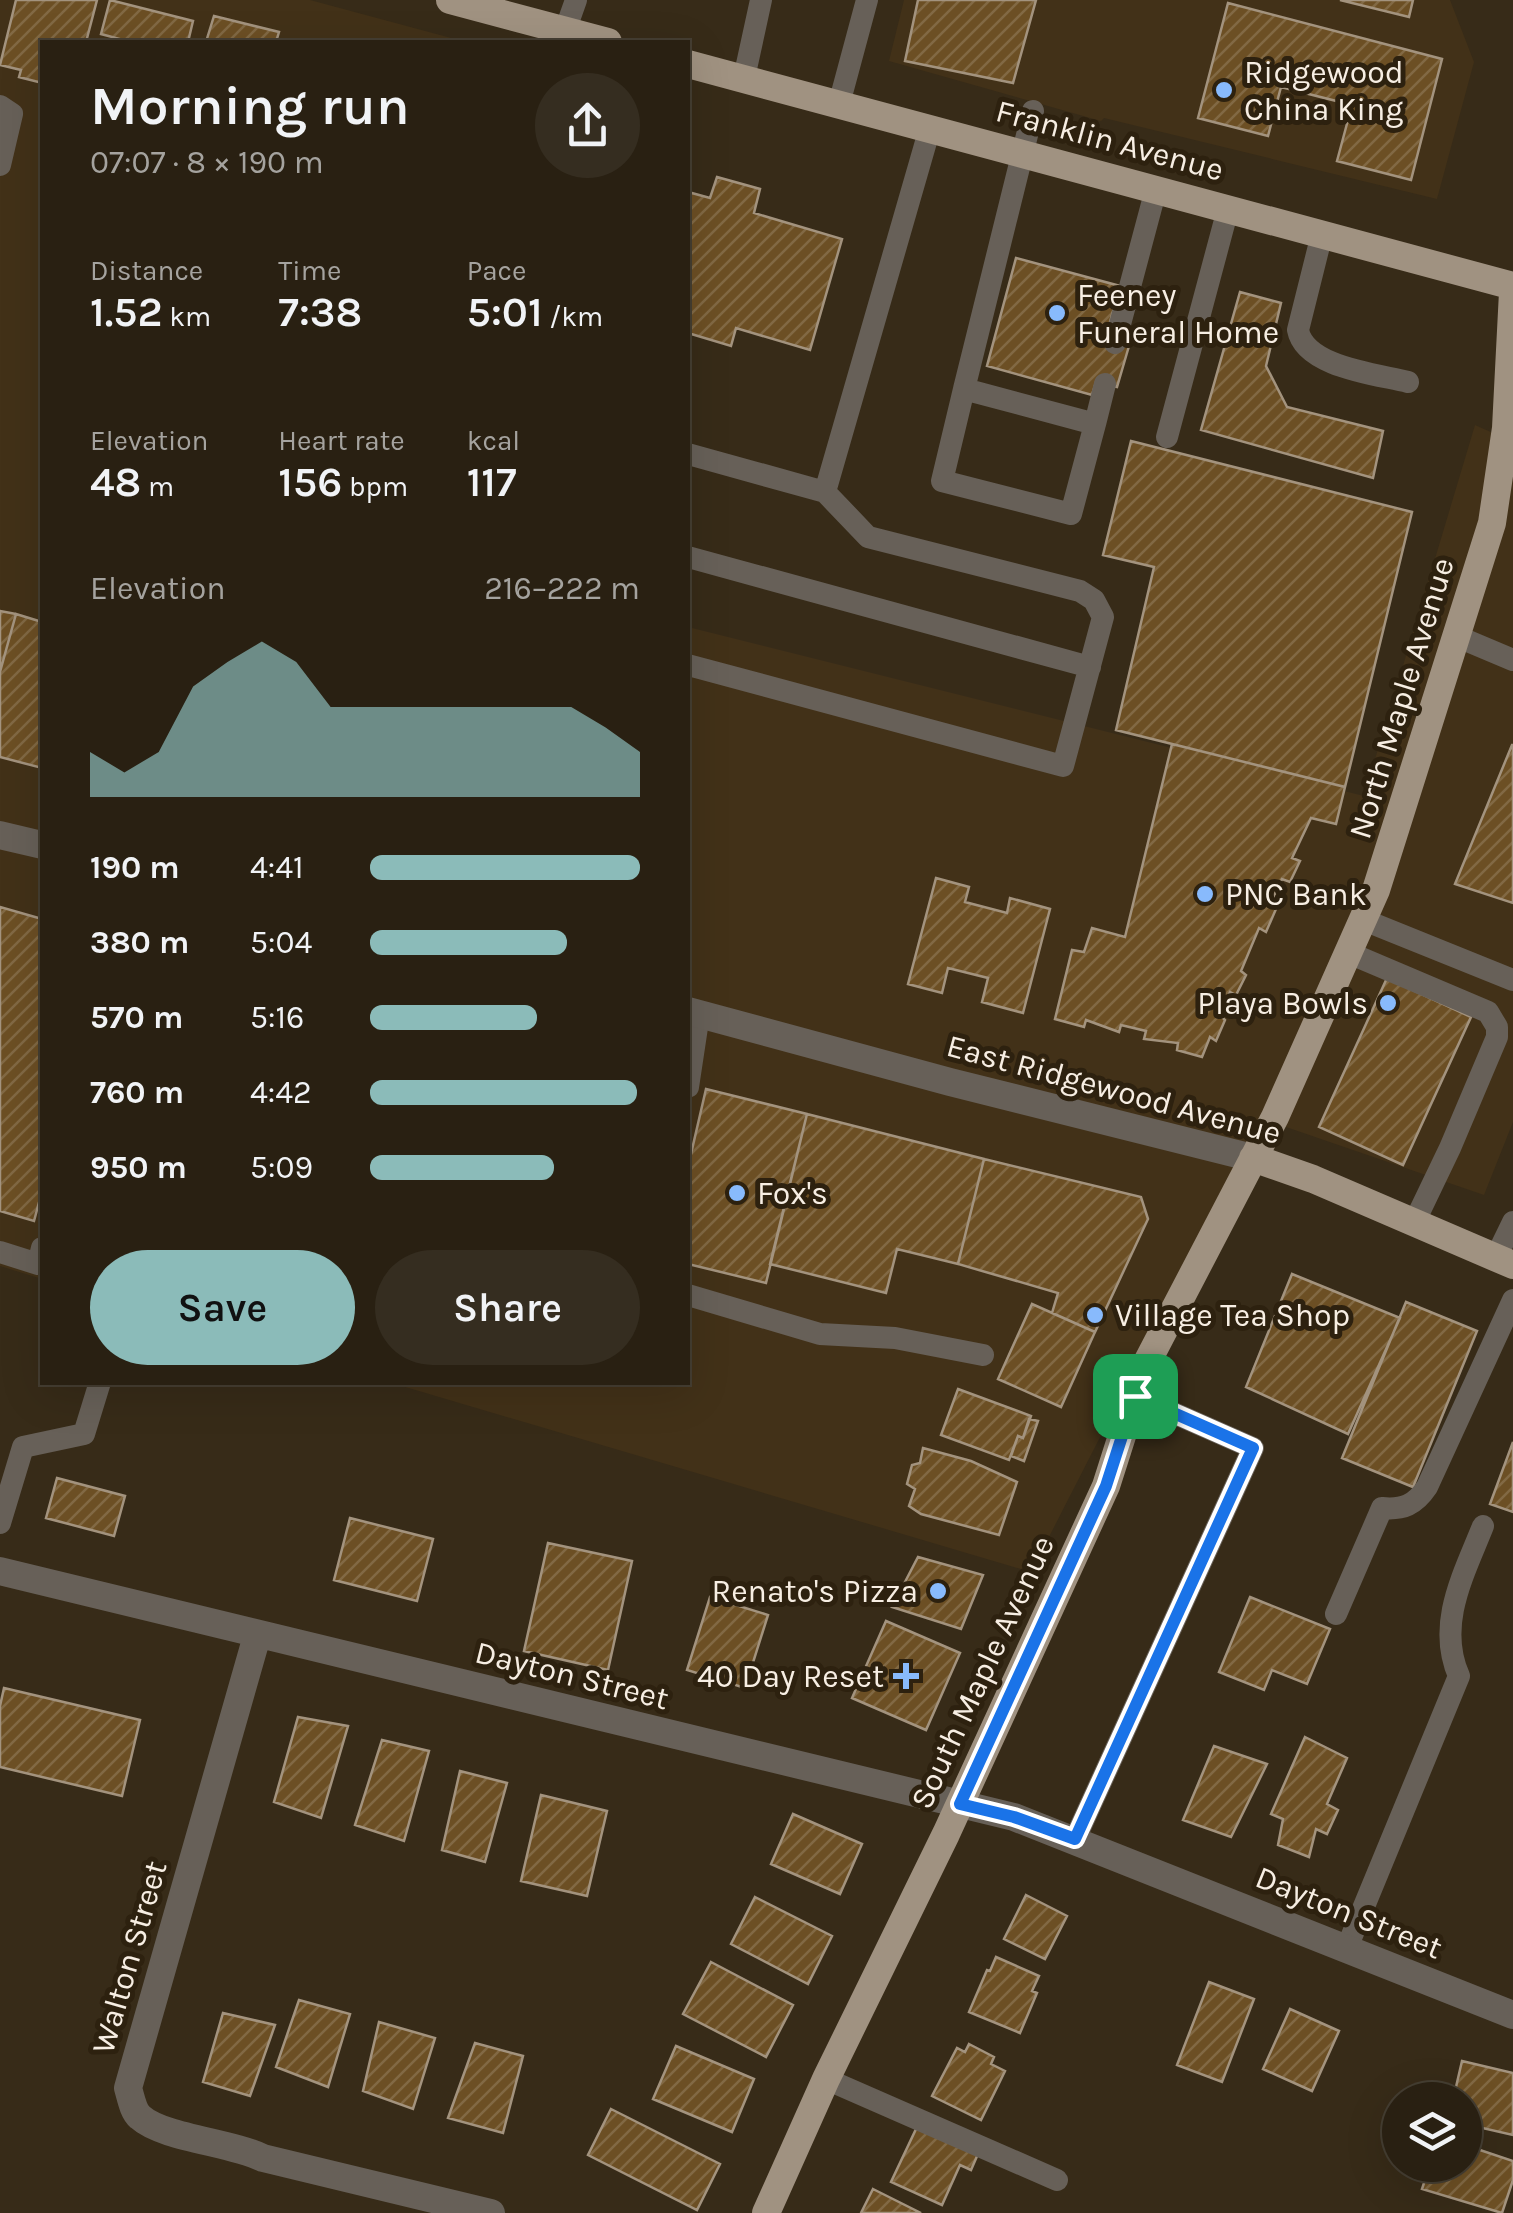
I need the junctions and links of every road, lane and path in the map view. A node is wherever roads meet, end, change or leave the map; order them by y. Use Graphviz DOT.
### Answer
graph roads {
  1 [pos="450,0"];
  2 [pos="576,0"];
  3 [pos="761,0"];
  4 [pos="867,0"];
  5 [pos="586,38"];
  6 [pos="690,64"];
  7 [pos="744,78"];
  8 [pos="839,104"];
  9 [pos="0,106"];
  10 [pos="1033,111"];
  11 [pos="930,128"];
  12 [pos="1023,152"];
  13 [pos="0,165"];
  14 [pos="1156,189"];
  15 [pos="1228,208"];
  16 [pos="1322,234"];
  17 [pos="1513,289"];
  18 [pos="1115,342"];
  19 [pos="1408,382"];
  20 [pos="1105,384"];
  21 [pos="964,389"];
  22 [pos="1094,424"];
  23 [pos="1509,429"];
  24 [pos="1168,437"];
  25 [pos="690,455"];
  26 [pos="826,492"];
  27 [pos="690,558"];
  28 [pos="1456,636"];
  29 [pos="1513,660"];
  30 [pos="690,666"];
  31 [pos="1090,667"];
  32 [pos="0,835"];
  33 [pos="40,845"];
  34 [pos="1364,920"];
  35 [pos="1349,954"];
  36 [pos="1513,980"];
  37 [pos="693,1013"];
  38 [pos="690,1058"];
  39 [pos="1254,1158"];
  40 [pos="1513,1222"];
  41 [pos="1414,1223"];
  42 [pos="0,1252"];
  43 [pos="40,1256"];
  44 [pos="1504,1261"];
  45 [pos="690,1296"];
  46 [pos="1513,1300"];
  47 [pos="983,1356"];
  48 [pos="99,1385"];
  49 [pos="1135,1396"];
  50 [pos="0,1523"];
  51 [pos="1483,1526"];
  52 [pos="0,1571"];
  53 [pos="1336,1614"];
  54 [pos="258,1636"];
  55 [pos="960,1804"];
  56 [pos="1075,1839"];
  57 [pos="1346,1950"];
  58 [pos="1513,2015"];
  59 [pos="826,2078"];
  60 [pos="1057,2180"];
  61 [pos="491,2213"];
  62 [pos="766,2213"];
  1 -- 5 [label="main road"];
  2 -- 5 [label="lane"];
  3 -- 7 [label="lane"];
  4 -- 8 [label="lane"];
  6 -- 7 [label="main road, Franklin Avenue"];
  7 -- 8 [label="main road, Franklin Avenue"];
  8 -- 11 [label="main road, Franklin Avenue"];
  9 -- 13 [label="lane"];
  10 -- 12 [label="lane"];
  11 -- 12 [label="main road, Franklin Avenue"];
  11 -- 26 [label="lane"];
  12 -- 14 [label="main road, Franklin Avenue"];
  12 -- 21 [label="lane"];
  14 -- 15 [label="main road, Franklin Avenue"];
  14 -- 18 [label="lane"];
  15 -- 16 [label="main road, Franklin Avenue"];
  15 -- 24 [label="lane"];
  16 -- 17 [label="main road, Franklin Avenue"];
  16 -- 19 [label="lane"];
  17 -- 23 [label="main road, North Maple Avenue"];
  20 -- 22 [label="lane"];
  21 -- 22 [label="lane"];
  21 -- 22 [label="lane"];
  23 -- 28 [label="main road, North Maple Avenue"];
  25 -- 26 [label="lane"];
  26 -- 31 [label="lane"];
  27 -- 31 [label="lane"];
  28 -- 29 [label="lane"];
  28 -- 34 [label="main road, North Maple Avenue"];
  30 -- 31 [label="lane"];
  32 -- 33 [label="street"];
  34 -- 35 [label="main road, North Maple Avenue"];
  34 -- 36 [label="lane"];
  35 -- 39 [label="main road, North Maple Avenue"];
  35 -- 41 [label="lane"];
  37 -- 38 [label="lane"];
  37 -- 39 [label="street, East Ridgewood Avenue"];
  39 -- 41 [label="main road, East Ridgewood Avenue"];
  39 -- 49 [label="main road, South Maple Avenue"];
  40 -- 44 [label="lane"];
  41 -- 44 [label="main road, East Ridgewood Avenue"];
  42 -- 43 [label="lane"];
  45 -- 47 [label="lane"];
  46 -- 53 [label="lane"];
  48 -- 50 [label="lane"];
  49 -- 55 [label="main road, South Maple Avenue"];
  49 -- 56 [label="lane"];
  51 -- 57 [label="lane"];
  52 -- 54 [label="street, Dayton Street"];
  54 -- 55 [label="street, Dayton Street"];
  54 -- 61 [label="street, Walton Street"];
  55 -- 56 [label="street, Dayton Street"];
  55 -- 59 [label="main road, South Maple Avenue"];
  56 -- 57 [label="street, Dayton Street"];
  57 -- 58 [label="street, Dayton Street"];
  59 -- 60 [label="lane"];
  59 -- 62 [label="main road, South Maple Avenue"];
}
